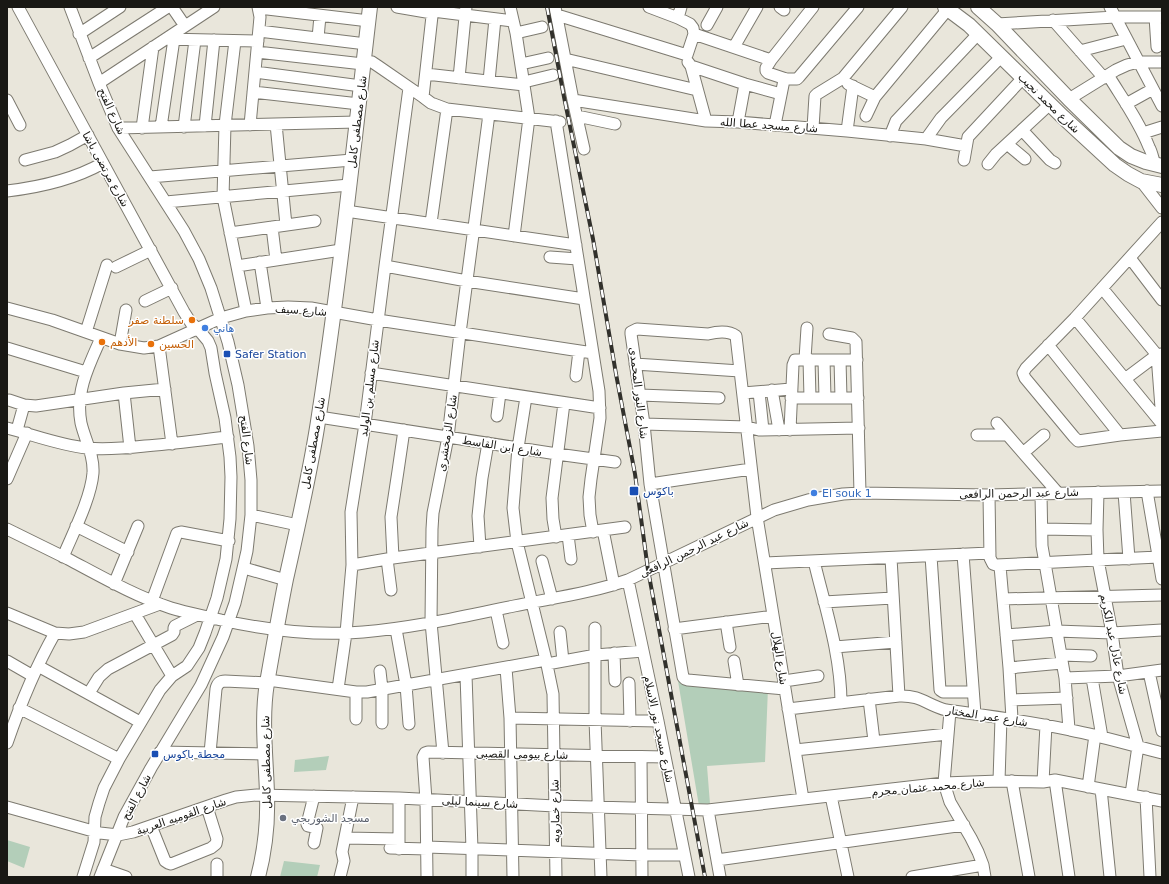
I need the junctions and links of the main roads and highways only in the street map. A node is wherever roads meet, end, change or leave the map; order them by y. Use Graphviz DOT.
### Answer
graph roads {
  1 [pos="370,7"];
  2 [pos="978,7"];
  3 [pos="946,8"];
  4 [pos="1033,60"];
  5 [pos="1021,76"];
  6 [pos="1073,102"];
  7 [pos="1063,117"];
  8 [pos="1158,165"];
  9 [pos="1162,185"];
  10 [pos="258,877"];
  1 -- 10 [label="main road, شارع مصطفى كامل"];
  2 -- 4 [label="main road, شارع محمد نجيب"];
  3 -- 5 [label="main road, شارع محمد نجيب"];
  4 -- 5 [label="main road"];
  4 -- 6 [label="main road, شارع محمد نجيب"];
  5 -- 7 [label="main road, شارع محمد نجيب"];
  6 -- 7 [label="main road"];
  6 -- 8 [label="main road, شارع محمد نجيب"];
  7 -- 9 [label="main road, شارع محمد نجيب"];
}
